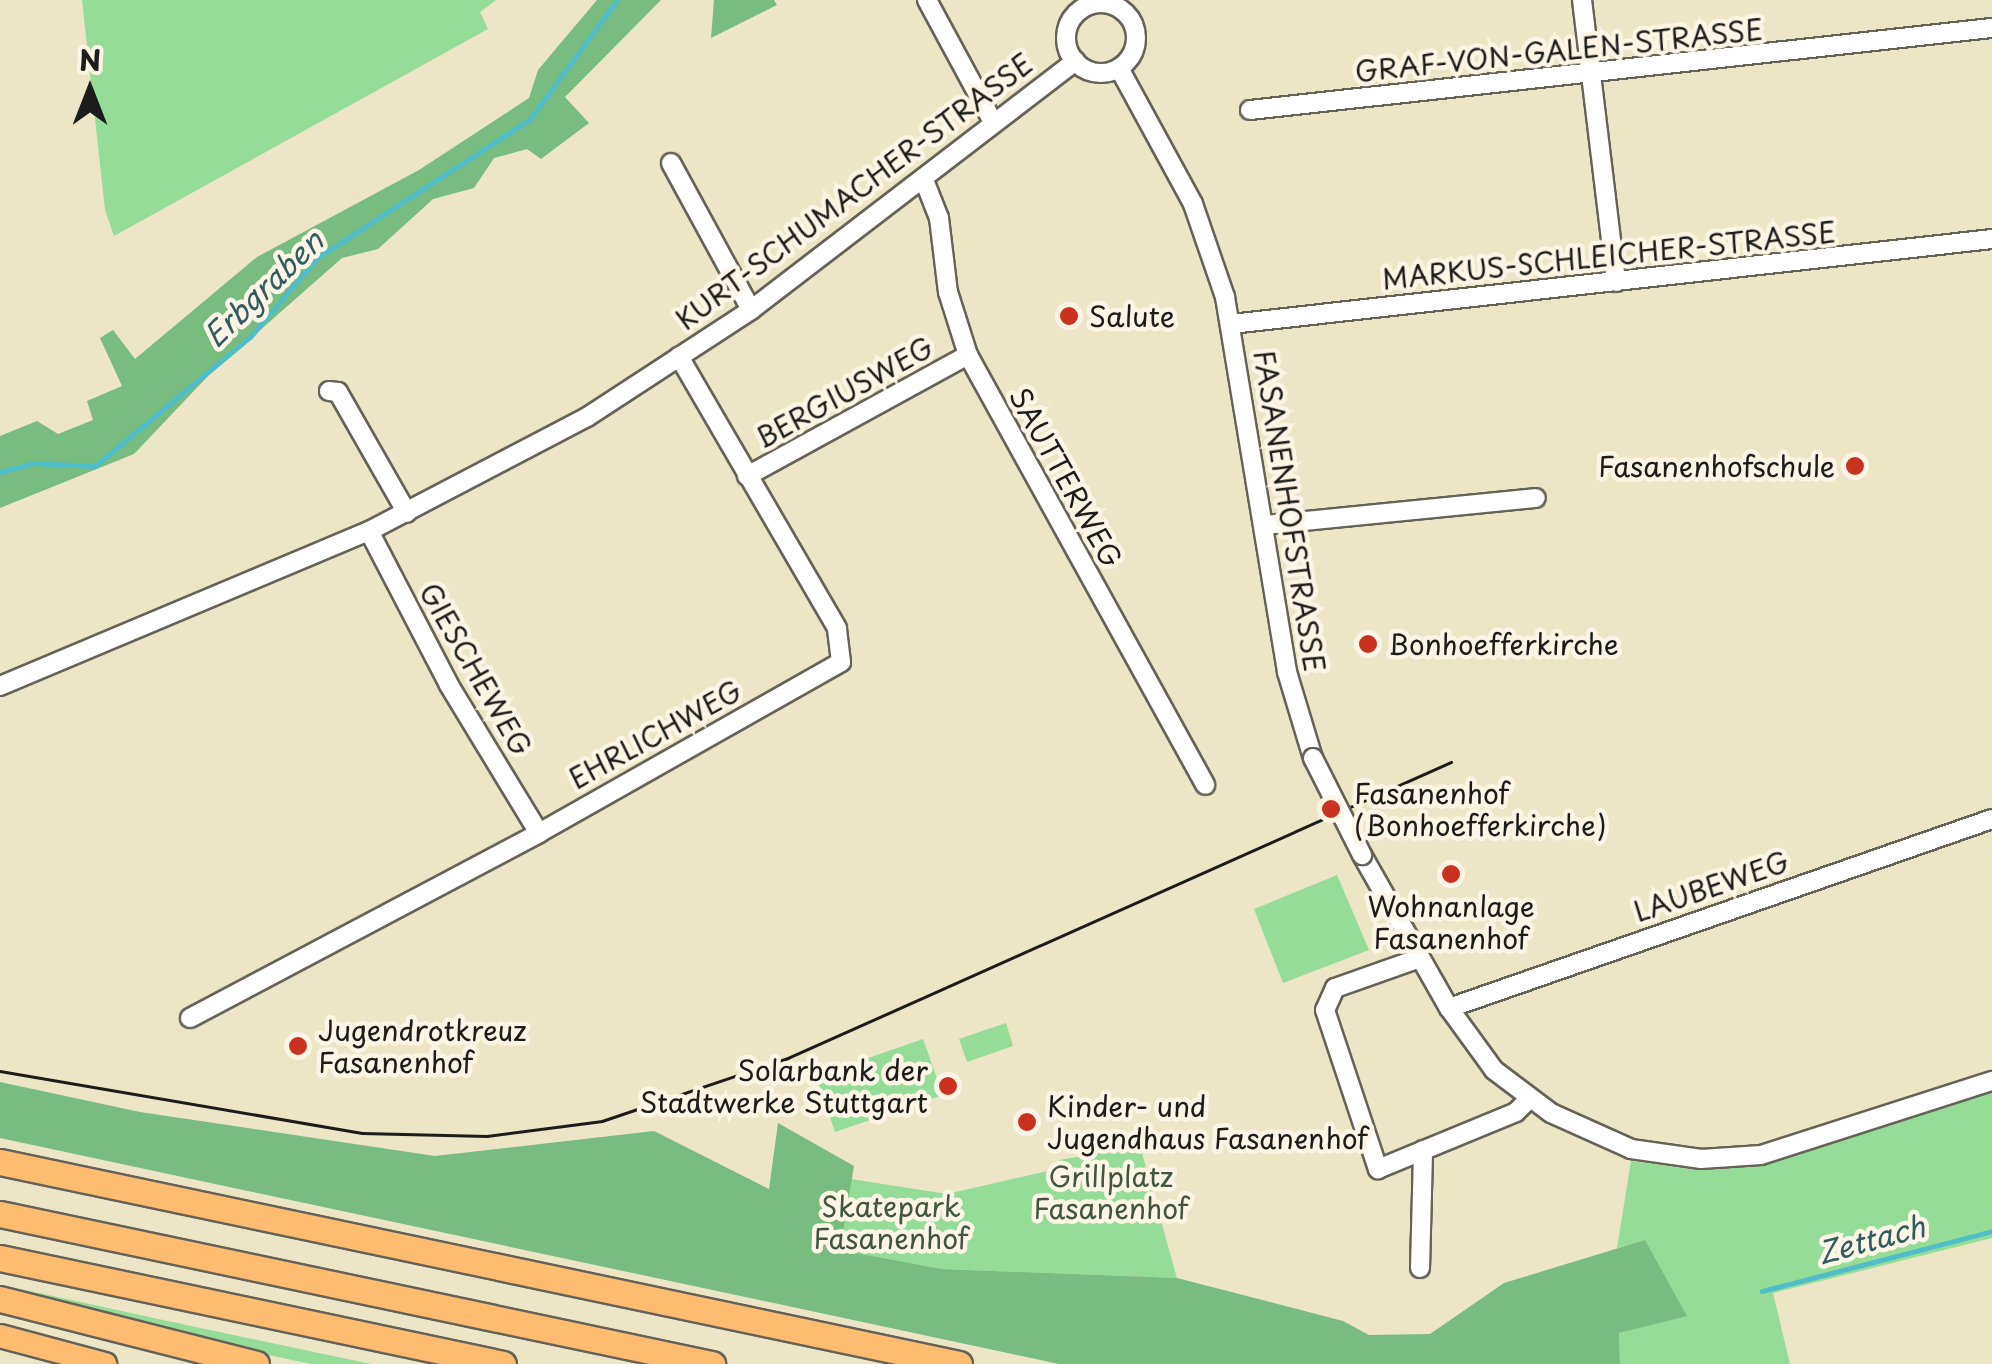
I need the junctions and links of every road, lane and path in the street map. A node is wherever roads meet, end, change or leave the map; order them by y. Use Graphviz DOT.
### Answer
graph roads {
  1 [pos="927,0"];
  2 [pos="1060,0"];
  3 [pos="1582,0"];
  4 [pos="1130,6"];
  5 [pos="1076,13"];
  6 [pos="1992,28"];
  7 [pos="1074,61"];
  8 [pos="1119,68"];
  9 [pos="1589,74"];
  10 [pos="1250,110"];
  11 [pos="993,122"];
  12 [pos="671,163"];
  13 [pos="924,180"];
  14 [pos="1992,239"];
  15 [pos="1616,282"];
  16 [pos="751,310"];
  17 [pos="1231,324"];
  18 [pos="968,356"];
  19 [pos="679,358"];
  20 [pos="329,391"];
  21 [pos="747,476"];
  22 [pos="1536,498"];
  23 [pos="407,513"];
  24 [pos="1265,525"];
  25 [pos="368,532"];
  26 [pos="0,686"];
  27 [pos="1205,785"];
  28 [pos="1992,819"];
  29 [pos="539,833"];
  30 [pos="1420,958"];
  31 [pos="1449,1008"];
  32 [pos="190,1018"];
  33 [pos="1992,1081"];
  34 [pos="1529,1099"];
  35 [pos="1424,1150"];
  36 [pos="0,1162"];
  37 [pos="0,1214"];
  38 [pos="0,1258"];
  39 [pos="1420,1268"];
  40 [pos="0,1299"];
  41 [pos="0,1336"];
  42 [pos="106,1364"];
  43 [pos="256,1364"];
  44 [pos="503,1364"];
  45 [pos="712,1364"];
  46 [pos="959,1364"];
  1 -- 11 [label="street"];
  2 -- 5 [label="street"];
  3 -- 9 [label="street"];
  4 -- 5 [label="street"];
  4 -- 8 [label="street"];
  5 -- 7 [label="street"];
  6 -- 9 [label="street, GRAF-VON-GALEN-STRASSE"];
  7 -- 8 [label="street"];
  7 -- 11 [label="street, KURT-SCHUMACHER-STRASSE"];
  8 -- 17 [label="street, FASANENHOFSTRASSE"];
  9 -- 10 [label="street, GRAF-VON-GALEN-STRASSE"];
  9 -- 15 [label="street"];
  11 -- 13 [label="street, KURT-SCHUMACHER-STRASSE"];
  12 -- 16 [label="street"];
  13 -- 16 [label="street, KURT-SCHUMACHER-STRASSE"];
  13 -- 18 [label="street, SAUTTERWEG"];
  14 -- 15 [label="street, MARKUS-SCHLEICHER-STRASSE"];
  15 -- 17 [label="street, MARKUS-SCHLEICHER-STRASSE"];
  16 -- 19 [label="street, KURT-SCHUMACHER-STRASSE"];
  17 -- 24 [label="street, FASANENHOFSTRASSE"];
  18 -- 21 [label="street, BERGIUSWEG"];
  18 -- 27 [label="street, SAUTTERWEG"];
  19 -- 21 [label="street, EHRLICHWEG"];
  19 -- 23 [label="street, KURT-SCHUMACHER-STRASSE"];
  20 -- 23 [label="street"];
  21 -- 29 [label="street, EHRLICHWEG"];
  22 -- 24 [label="street"];
  23 -- 25 [label="street, KURT-SCHUMACHER-STRASSE"];
  24 -- 30 [label="street, FASANENHOFSTRASSE, bridge"];
  25 -- 26 [label="street, KURT-SCHUMACHER-STRASSE"];
  25 -- 29 [label="street, GIESCHEWEG"];
  28 -- 31 [label="street, LAUBEWEG"];
  29 -- 32 [label="street, EHRLICHWEG"];
  30 -- 31 [label="street, FASANENHOFSTRASSE"];
  30 -- 35 [label="street"];
  31 -- 34 [label="street, FASANENHOFSTRASSE"];
  33 -- 34 [label="street, FASANENHOFSTRASSE"];
  34 -- 35 [label="street"];
  35 -- 39 [label="street"];
  36 -- 46 [label="highway"];
  37 -- 45 [label="highway"];
  38 -- 44 [label="highway"];
  40 -- 43 [label="highway"];
  41 -- 42 [label="main road"];
}
